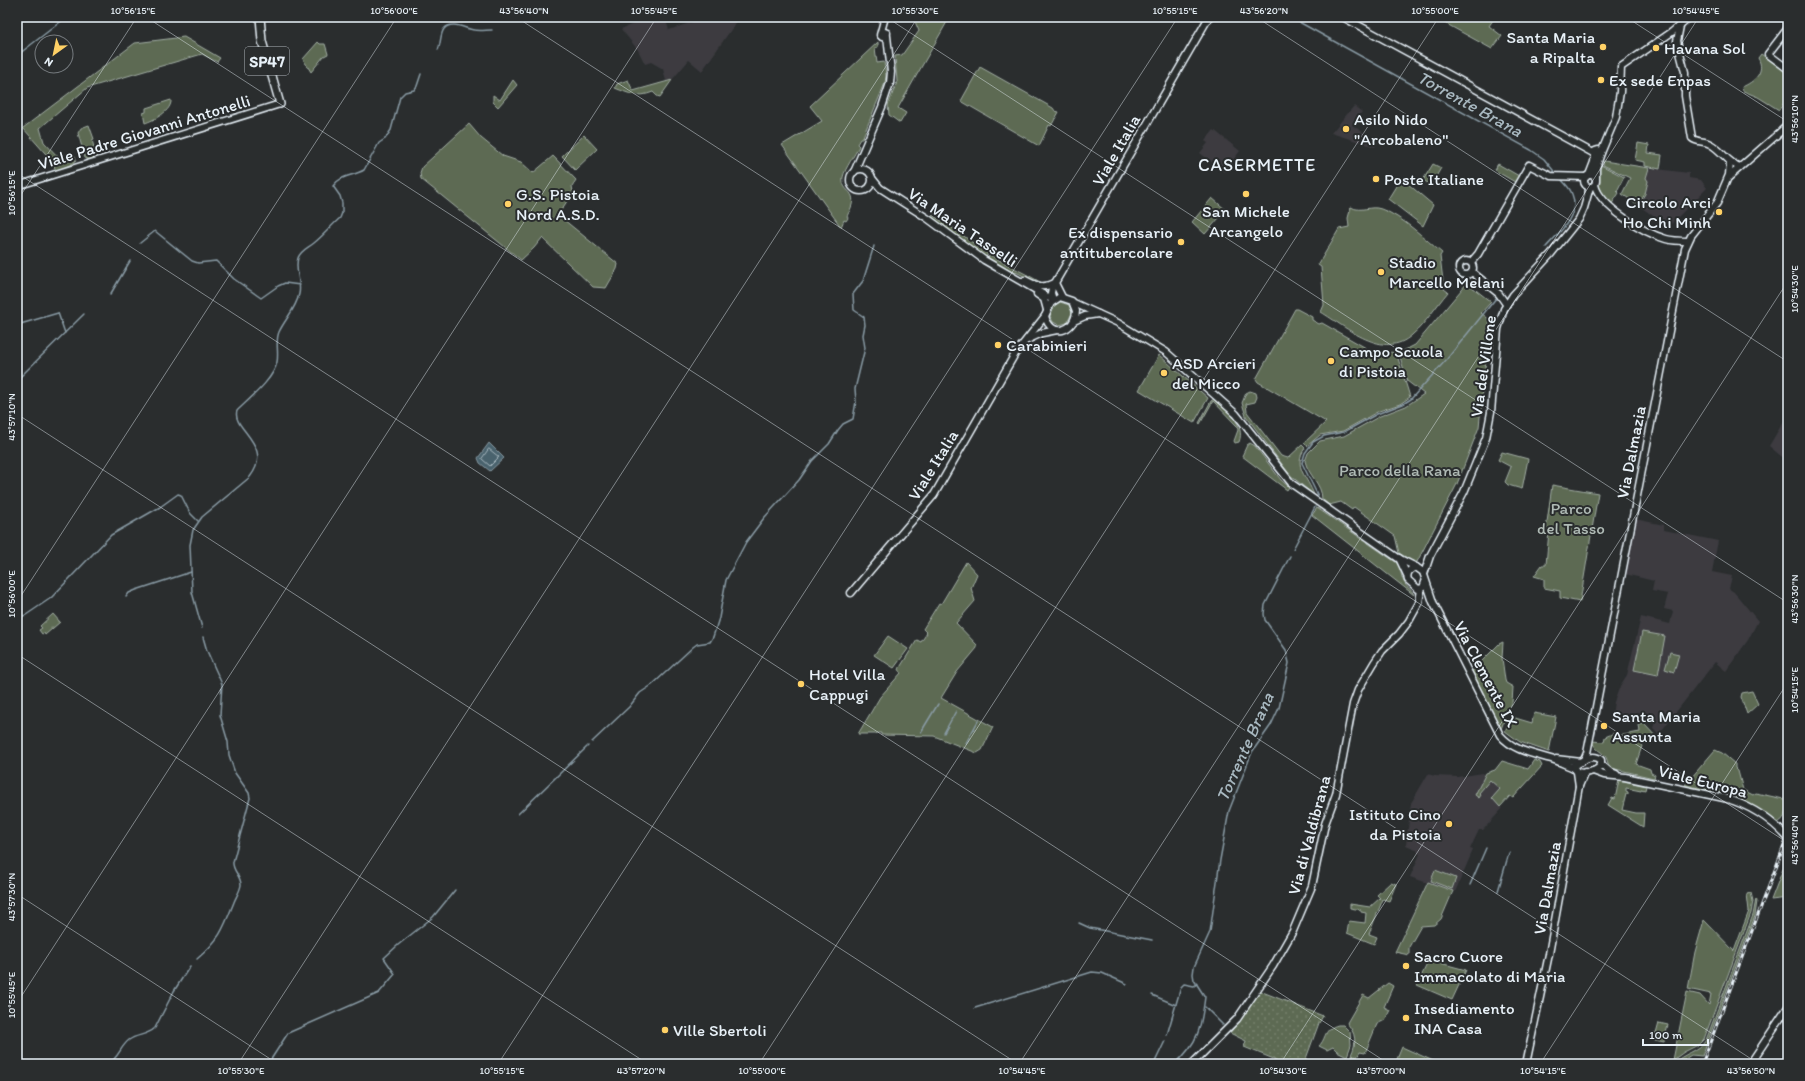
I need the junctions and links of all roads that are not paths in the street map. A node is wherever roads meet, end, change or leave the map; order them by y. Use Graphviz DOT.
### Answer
graph roads {
  1 [pos="260,17"];
  2 [pos="886,17"];
  3 [pos="1209,17"];
  4 [pos="1344,17"];
  5 [pos="1689,17"];
  6 [pos="1680,26"];
  7 [pos="1788,28"];
  8 [pos="1666,36"];
  9 [pos="1677,42"];
  10 [pos="1788,69"];
  11 [pos="280,104"];
  12 [pos="1788,125"];
  13 [pos="1598,152"];
  14 [pos="859,160"];
  15 [pos="1730,162"];
  16 [pos="1740,167"];
  17 [pos="864,169"];
  18 [pos="854,172"];
  19 [pos="1588,176"];
  20 [pos="872,178"];
  21 [pos="1728,178"];
  22 [pos="1594,184"];
  23 [pos="17,186"];
  24 [pos="869,188"];
  25 [pos="880,188"];
  26 [pos="1688,241"];
  27 [pos="1471,262"];
  28 [pos="1472,272"];
  29 [pos="1010,276"];
  30 [pos="1055,283"];
  31 [pos="1030,288"];
  32 [pos="1499,294"];
  33 [pos="1062,297"];
  34 [pos="1510,298"];
  35 [pos="1054,300"];
  36 [pos="1074,303"];
  37 [pos="1506,304"];
  38 [pos="1047,310"];
  39 [pos="1100,314"];
  40 [pos="1045,316"];
  41 [pos="1074,321"];
  42 [pos="1057,330"];
  43 [pos="1024,342"];
  44 [pos="1430,556"];
  45 [pos="1399,558"];
  46 [pos="1417,568"];
  47 [pos="1424,574"];
  48 [pos="1407,575"];
  49 [pos="1425,582"];
  50 [pos="1420,589"];
  51 [pos="851,593"];
  52 [pos="1431,600"];
  53 [pos="1419,601"];
  54 [pos="1589,743"];
  55 [pos="1595,756"];
  56 [pos="1552,759"];
  57 [pos="1582,761"];
  58 [pos="1601,764"];
  59 [pos="1575,770"];
  60 [pos="1593,771"];
  61 [pos="1585,772"];
  62 [pos="1625,777"];
  63 [pos="1579,786"];
  64 [pos="1788,838"];
  65 [pos="1788,1007"];
  66 [pos="1192,1064"];
  67 [pos="1526,1064"];
  68 [pos="1750,1064"];
  1 -- 11 [label="main road, SP47"];
  2 -- 14 [label="street"];
  3 -- 30 [label="street, Viale Italia"];
  4 -- 13 [label="street"];
  5 -- 6 [label="street"];
  6 -- 8 [label="street"];
  6 -- 9 [label="street"];
  7 -- 10 [label="street"];
  8 -- 9 [label="street"];
  8 -- 13 [label="street"];
  9 -- 15 [label="street"];
  11 -- 23 [label="street, Viale Padre Giovanni Antonelli"];
  12 -- 16 [label="street, Via Dalmazia"];
  13 -- 19 [label="street"];
  13 -- 22 [label="street, Via del Villone"];
  14 -- 17 [label="street"];
  14 -- 18 [label="street"];
  15 -- 16 [label="street"];
  15 -- 21 [label="street, Via Dalmazia"];
  16 -- 21 [label="street, Via Dalmazia"];
  17 -- 18 [label="street"];
  17 -- 20 [label="street"];
  18 -- 24 [label="street"];
  19 -- 22 [label="street"];
  19 -- 22 [label="street"];
  19 -- 27 [label="street"];
  20 -- 24 [label="street"];
  20 -- 25 [label="street, Via Maria Tasselli"];
  21 -- 26 [label="street, Via Dalmazia"];
  22 -- 26 [label="street"];
  22 -- 34 [label="street, Via del Villone"];
  24 -- 25 [label="street"];
  25 -- 29 [label="street, Via Maria Tasselli"];
  26 -- 54 [label="street, Via Dalmazia"];
  27 -- 28 [label="street"];
  27 -- 28 [label="street"];
  28 -- 32 [label="street"];
  29 -- 30 [label="street"];
  29 -- 31 [label="street, Via Maria Tasselli"];
  30 -- 33 [label="street"];
  30 -- 35 [label="street"];
  31 -- 35 [label="street, Via Maria Tasselli"];
  31 -- 38 [label="street, Via Maria Tasselli"];
  32 -- 34 [label="street"];
  32 -- 37 [label="street"];
  33 -- 35 [label="street"];
  33 -- 36 [label="street"];
  34 -- 37 [label="street, Via del Villone"];
  35 -- 38 [label="street"];
  36 -- 39 [label="street"];
  36 -- 41 [label="street"];
  37 -- 44 [label="street, Via del Villone"];
  38 -- 40 [label="street"];
  39 -- 41 [label="street"];
  39 -- 45 [label="street"];
  40 -- 42 [label="street"];
  40 -- 43 [label="street, Viale Italia"];
  41 -- 42 [label="street"];
  42 -- 43 [label="street, Viale Italia"];
  43 -- 51 [label="street, Viale Italia"];
  44 -- 46 [label="street"];
  44 -- 47 [label="street"];
  45 -- 46 [label="street"];
  45 -- 48 [label="street"];
  46 -- 47 [label="street"];
  46 -- 48 [label="street"];
  47 -- 49 [label="street"];
  48 -- 50 [label="street"];
  49 -- 50 [label="street"];
  49 -- 52 [label="street"];
  50 -- 52 [label="street"];
  50 -- 53 [label="street"];
  52 -- 53 [label="street"];
  52 -- 56 [label="street, Via Clemente IX"];
  53 -- 66 [label="street, Via di Valdibrana"];
  54 -- 55 [label="street"];
  54 -- 57 [label="street, Via Dalmazia"];
  55 -- 57 [label="street"];
  55 -- 58 [label="street"];
  56 -- 57 [label="street, Via Clemente IX"];
  56 -- 59 [label="street, Via Clemente IX"];
  57 -- 59 [label="street"];
  58 -- 60 [label="street"];
  58 -- 62 [label="street"];
  59 -- 61 [label="street"];
  59 -- 63 [label="street, Via Dalmazia"];
  60 -- 61 [label="street"];
  60 -- 62 [label="street"];
  61 -- 63 [label="street, Via Dalmazia"];
  62 -- 64 [label="street, Viale Europa, bridge"];
  63 -- 67 [label="street, Via Dalmazia"];
  65 -- 68 [label="street"];
}
